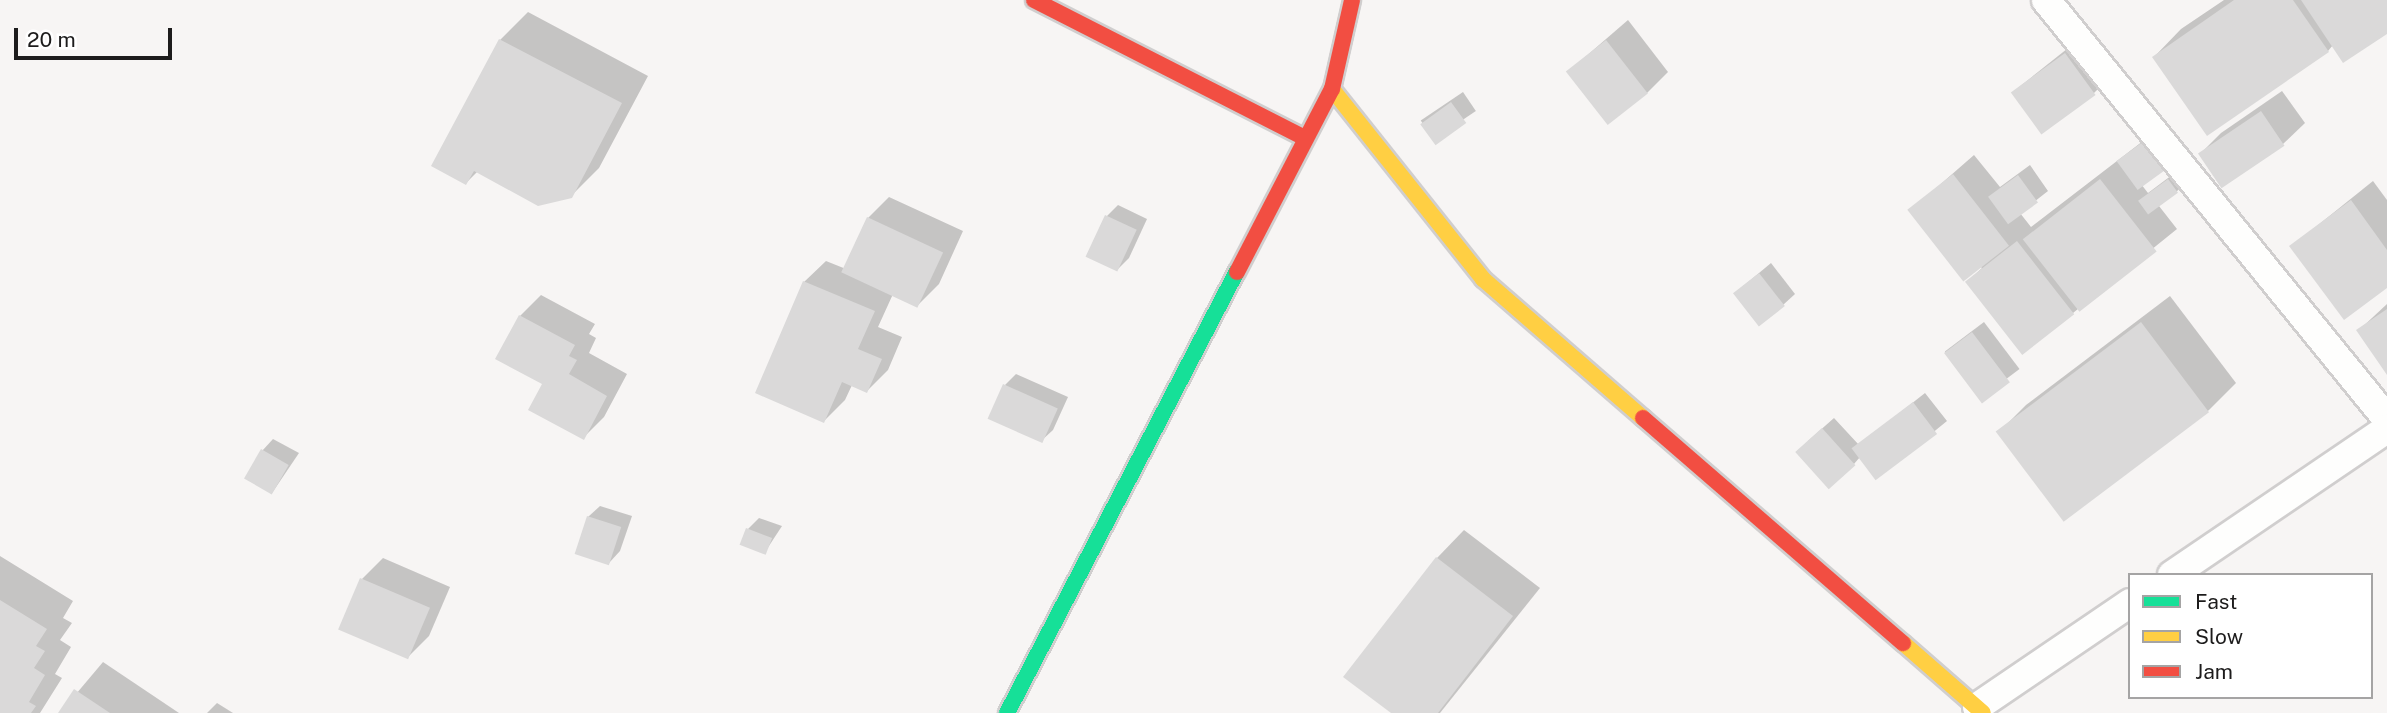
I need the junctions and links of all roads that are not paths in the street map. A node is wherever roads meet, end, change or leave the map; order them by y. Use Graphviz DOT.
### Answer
graph roads {
  1 [pos="1034,0"];
  2 [pos="1352,0"];
  3 [pos="2046,0"];
  4 [pos="1332,89"];
  5 [pos="1305,138"];
  6 [pos="2387,419"];
  7 [pos="2387,429"];
  8 [pos="2175,573"];
  9 [pos="2128,604"];
  10 [pos="1980,710"];
  11 [pos="1007,713"];
  1 -- 5 [label="street"];
  2 -- 4 [label="street"];
  3 -- 6 [label="lane"];
  4 -- 5 [label="street"];
  4 -- 10 [label="street"];
  5 -- 11 [label="street"];
  7 -- 8 [label="lane"];
  9 -- 10 [label="lane"];
}
